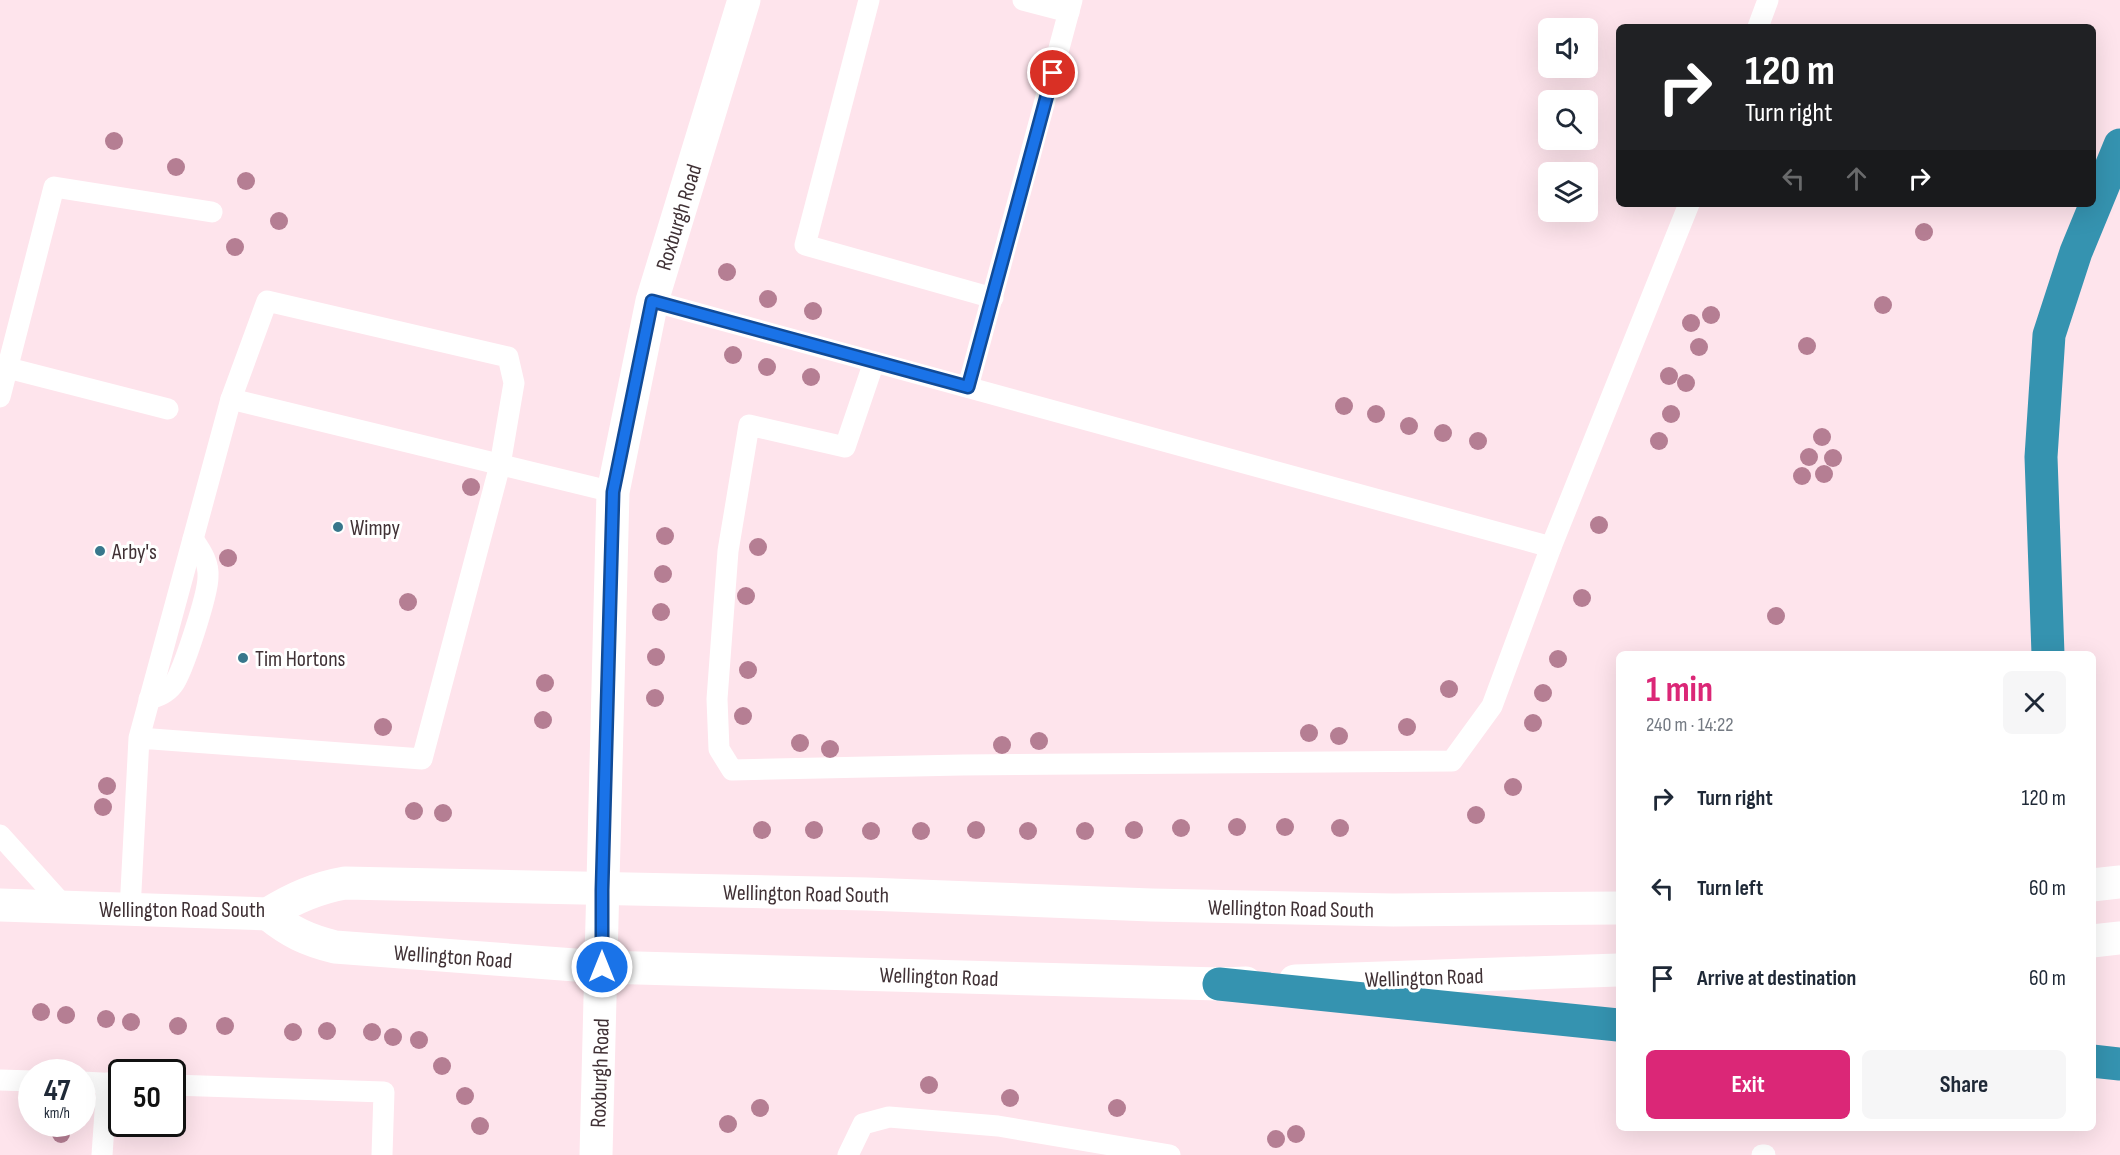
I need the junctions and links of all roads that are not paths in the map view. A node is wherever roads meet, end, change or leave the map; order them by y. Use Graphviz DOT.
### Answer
graph roads {
  1 [pos="744,0"];
  2 [pos="869,0"];
  3 [pos="1023,0"];
  4 [pos="1768,0"];
  5 [pos="1071,6"];
  6 [pos="1759,24"];
  7 [pos="2120,145"];
  8 [pos="2096,203"];
  9 [pos="1688,207"];
  10 [pos="2095,207"];
  11 [pos="212,212"];
  12 [pos="993,298"];
  13 [pos="652,301"];
  14 [pos="874,362"];
  15 [pos="8,368"];
  16 [pos="968,387"];
  17 [pos="0,397"];
  18 [pos="231,399"];
  19 [pos="168,409"];
  20 [pos="500,465"];
  21 [pos="613,492"];
  22 [pos="1551,548"];
  23 [pos="2048,651"];
  24 [pos="139,738"];
  25 [pos="0,835"];
  26 [pos="2120,882"];
  27 [pos="2096,885"];
  28 [pos="602,890"];
  29 [pos="0,905"];
  30 [pos="65,908"];
  31 [pos="1616,908"];
  32 [pos="130,910"];
  33 [pos="268,914"];
  34 [pos="2120,938"];
  35 [pos="2096,941"];
  36 [pos="602,967"];
  37 [pos="1616,970"];
  38 [pos="1220,984"];
  39 [pos="1616,1025"];
  40 [pos="2096,1061"];
  41 [pos="2120,1064"];
  42 [pos="0,1080"];
  43 [pos="18,1081"];
  44 [pos="186,1085"];
  45 [pos="108,1119"];
  46 [pos="102,1155"];
  47 [pos="382,1155"];
  48 [pos="596,1155"];
  49 [pos="848,1155"];
  50 [pos="1170,1155"];
  1 -- 13 [label="main road, Roxburgh Road"];
  2 -- 12 [label="lane"];
  3 -- 5 [label="lane"];
  4 -- 6 [label="lane"];
  5 -- 12 [label="lane"];
  7 -- 8 [label="highway"];
  9 -- 22 [label="lane"];
  10 -- 23 [label="highway"];
  11 -- 15 [label="lane"];
  12 -- 16 [label="lane"];
  13 -- 14 [label="lane"];
  13 -- 21 [label="main road, Roxburgh Road"];
  14 -- 16 [label="lane"];
  14 -- 22 [label="lane"];
  15 -- 17 [label="lane"];
  15 -- 19 [label="lane"];
  16 -- 22 [label="lane"];
  18 -- 20 [label="lane"];
  18 -- 20 [label="lane"];
  18 -- 24 [label="lane"];
  20 -- 21 [label="lane"];
  20 -- 24 [label="lane"];
  21 -- 28 [label="main road, Roxburgh Road"];
  24 -- 32 [label="lane"];
  25 -- 30 [label="lane"];
  26 -- 27 [label="main road"];
  28 -- 31 [label="main road, Wellington Road South"];
  28 -- 33 [label="main road, Wellington Road South"];
  28 -- 36 [label="main road, Roxburgh Road"];
  29 -- 30 [label="main road, Wellington Road South"];
  30 -- 32 [label="main road, Wellington Road South"];
  32 -- 33 [label="main road, Wellington Road South"];
  33 -- 36 [label="main road, Wellington Road"];
  34 -- 35 [label="main road"];
  36 -- 38 [label="main road, Wellington Road"];
  36 -- 48 [label="main road, Roxburgh Road"];
  37 -- 38 [label="main road, Wellington Road"];
  38 -- 39 [label="highway"];
  40 -- 41 [label="highway"];
  42 -- 43 [label="lane"];
  44 -- 47 [label="lane"];
  45 -- 46 [label="lane"];
  49 -- 50 [label="lane"];
}
